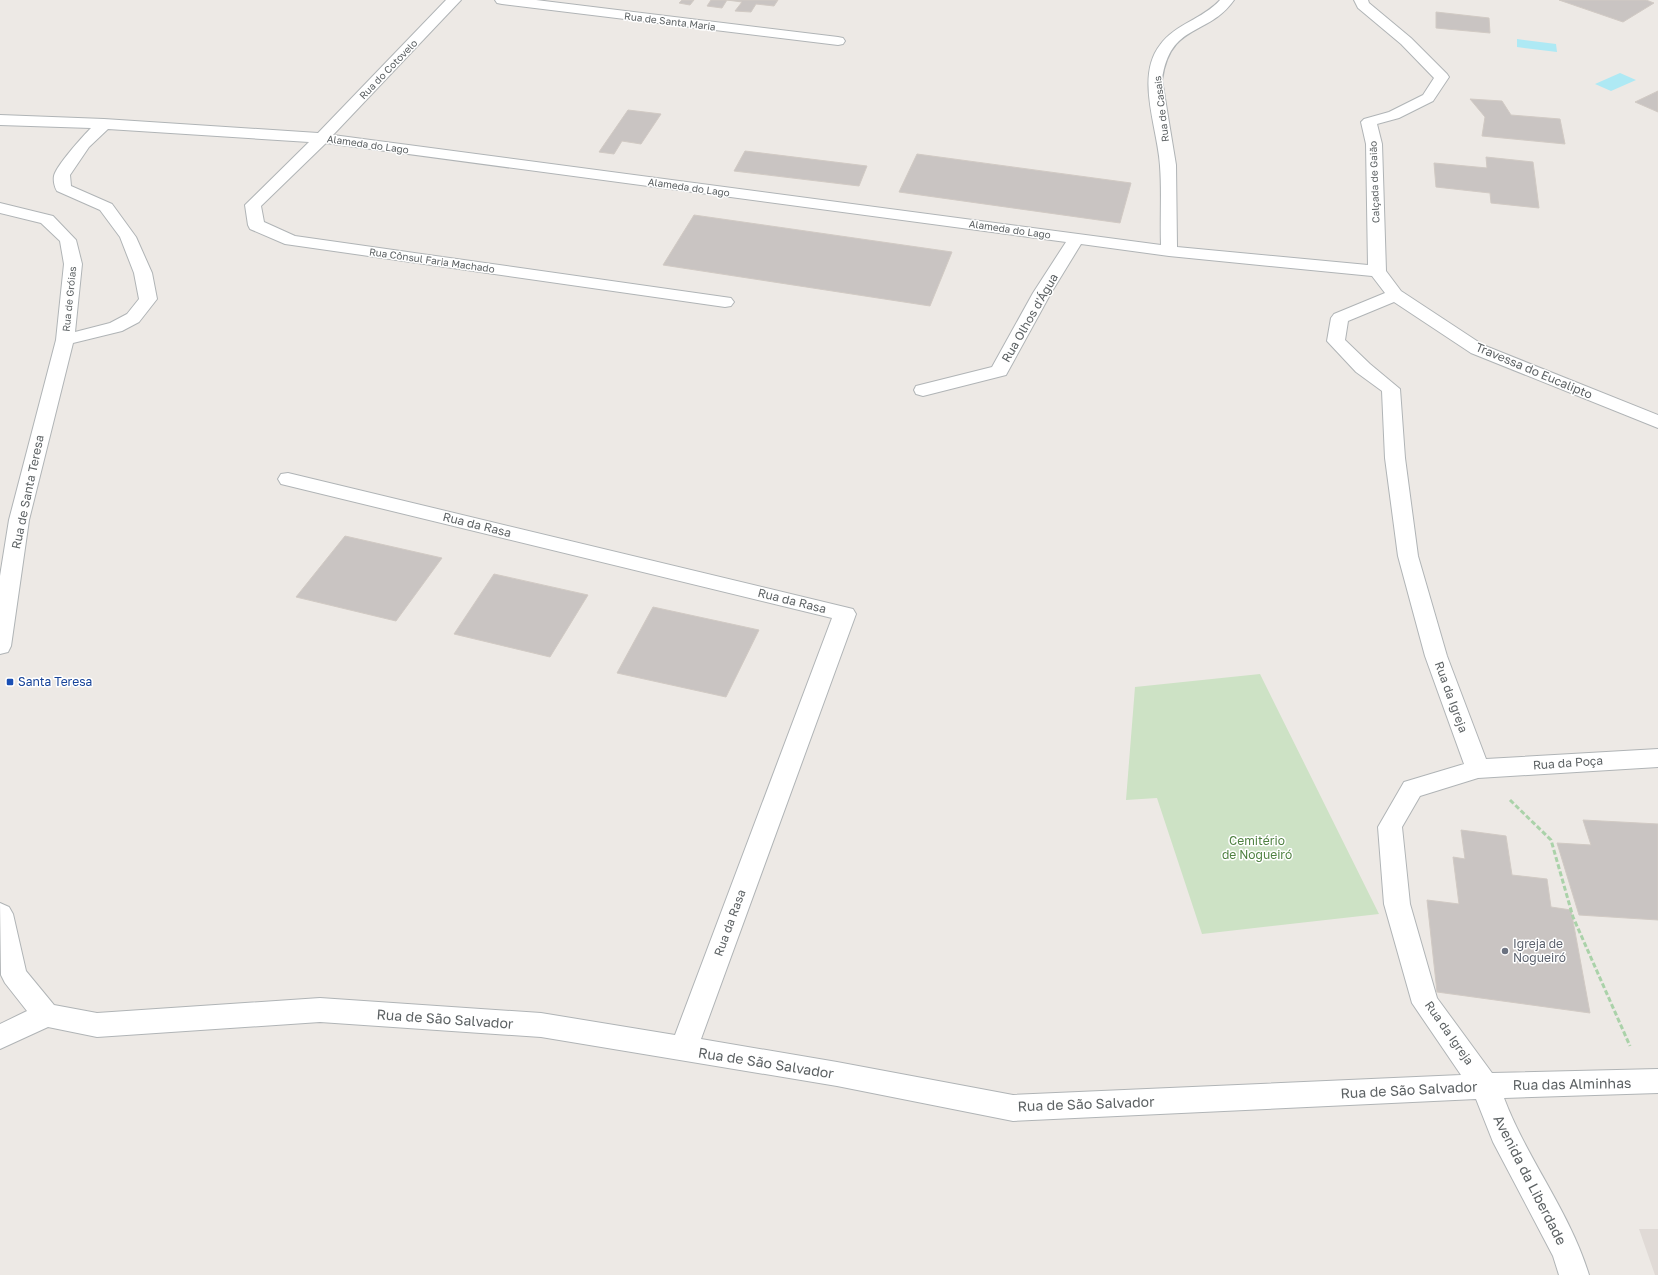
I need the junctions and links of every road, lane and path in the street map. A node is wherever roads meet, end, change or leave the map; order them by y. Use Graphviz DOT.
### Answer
graph roads {
  1 [pos="454,0"];
  2 [pos="502,0"];
  3 [pos="1226,0"];
  4 [pos="1361,0"];
  5 [pos="838,41"];
  6 [pos="0,120"];
  7 [pos="104,124"];
  8 [pos="322,138"];
  9 [pos="0,208"];
  10 [pos="1077,238"];
  11 [pos="1169,251"];
  12 [pos="1377,271"];
  13 [pos="1395,296"];
  14 [pos="726,302"];
  15 [pos="65,340"];
  16 [pos="923,390"];
  17 [pos="1658,422"];
  18 [pos="288,479"];
  19 [pos="0,646"];
  20 [pos="1658,758"];
  21 [pos="1478,769"];
  22 [pos="0,914"];
  23 [pos="7,980"];
  24 [pos="46,1015"];
  25 [pos="0,1037"];
  26 [pos="684,1049"];
  27 [pos="1652,1081"];
  28 [pos="1485,1086"];
  29 [pos="1574,1275"];
  1 -- 8 [label="street, Rua do Cotovelo"];
  2 -- 5 [label="street, Rua de Santa Maria"];
  3 -- 11 [label="street, Rua de Casais"];
  4 -- 12 [label="street, Calçada de Gaião"];
  6 -- 7 [label="street, Alameda do Lago"];
  7 -- 8 [label="street, Alameda do Lago"];
  7 -- 15 [label="street"];
  8 -- 10 [label="street, Alameda do Lago"];
  8 -- 14 [label="street, Rua Cônsul Faria Machado"];
  9 -- 15 [label="street, Rua de Gróias"];
  10 -- 11 [label="street, Alameda do Lago"];
  10 -- 16 [label="street, Rua Olhos d'Água"];
  11 -- 12 [label="street, Alameda do Lago"];
  12 -- 13 [label="street"];
  13 -- 17 [label="street, Travessa do Eucalipto"];
  13 -- 21 [label="street, Rua da Igreja"];
  15 -- 19 [label="street, Rua de Santa Teresa"];
  18 -- 26 [label="street, Rua da Rasa"];
  20 -- 21 [label="street, Rua da Poça"];
  21 -- 27 [label="path"];
  21 -- 28 [label="street, Rua da Igreja"];
  22 -- 23 [label="street"];
  23 -- 24 [label="street"];
  24 -- 25 [label="street"];
  24 -- 26 [label="street, Rua de São Salvador"];
  26 -- 28 [label="street, Rua de São Salvador"];
  27 -- 28 [label="street, Rua das Alminhas"];
  28 -- 29 [label="street, Avenida da Liberdade"];
}
